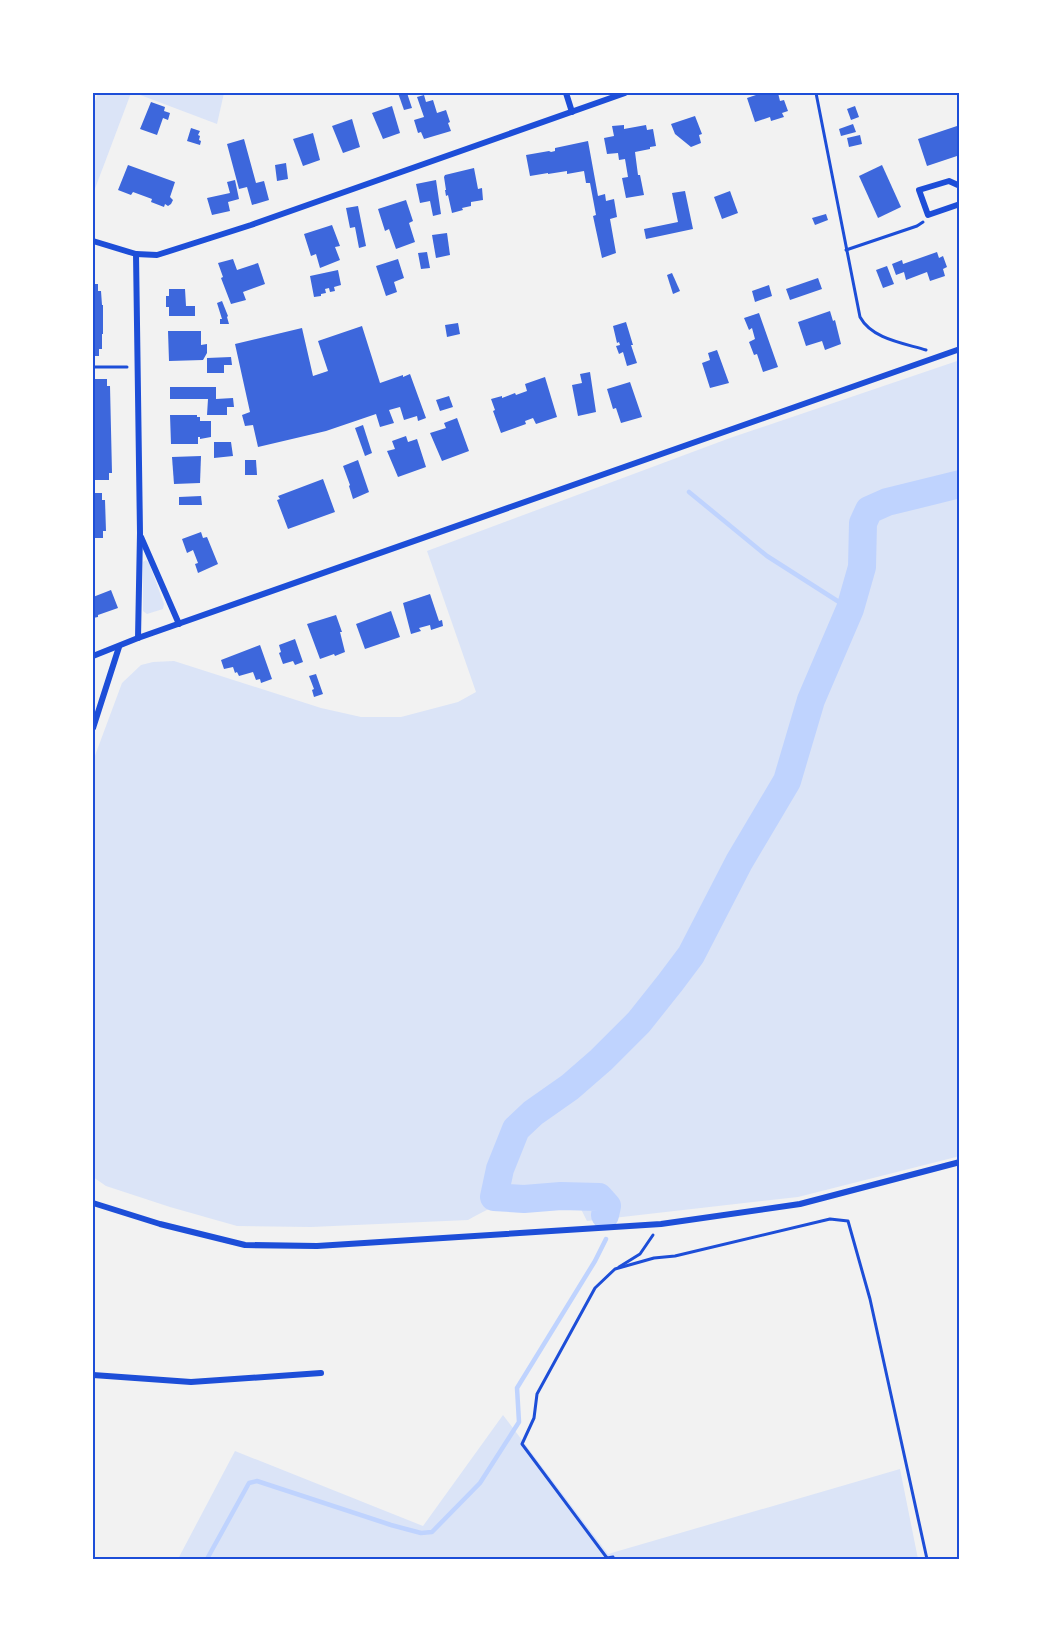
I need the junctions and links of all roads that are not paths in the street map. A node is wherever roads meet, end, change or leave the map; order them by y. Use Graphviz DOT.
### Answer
graph roads {
  1 [pos="566,93"];
  2 [pos="625,93"];
  3 [pos="572,112"];
  4 [pos="960,186"];
  5 [pos="960,204"];
  6 [pos="93,241"];
  7 [pos="135,255"];
  8 [pos="960,349"];
  9 [pos="140,533"];
  10 [pos="179,624"];
  11 [pos="138,638"];
  12 [pos="119,647"];
  13 [pos="93,656"];
  14 [pos="93,728"];
  15 [pos="960,1162"];
  16 [pos="93,1203"];
  17 [pos="321,1372"];
  18 [pos="93,1375"];
  1 -- 3 [label="street"];
  2 -- 3 [label="street"];
  3 -- 7 [label="street"];
  4 -- 5 [label="street"];
  6 -- 7 [label="street"];
  7 -- 9 [label="street"];
  8 -- 10 [label="street"];
  9 -- 10 [label="street"];
  9 -- 11 [label="street"];
  10 -- 11 [label="street"];
  11 -- 12 [label="street"];
  12 -- 13 [label="street"];
  12 -- 14 [label="street"];
  15 -- 16 [label="street"];
  17 -- 18 [label="street"];
}
